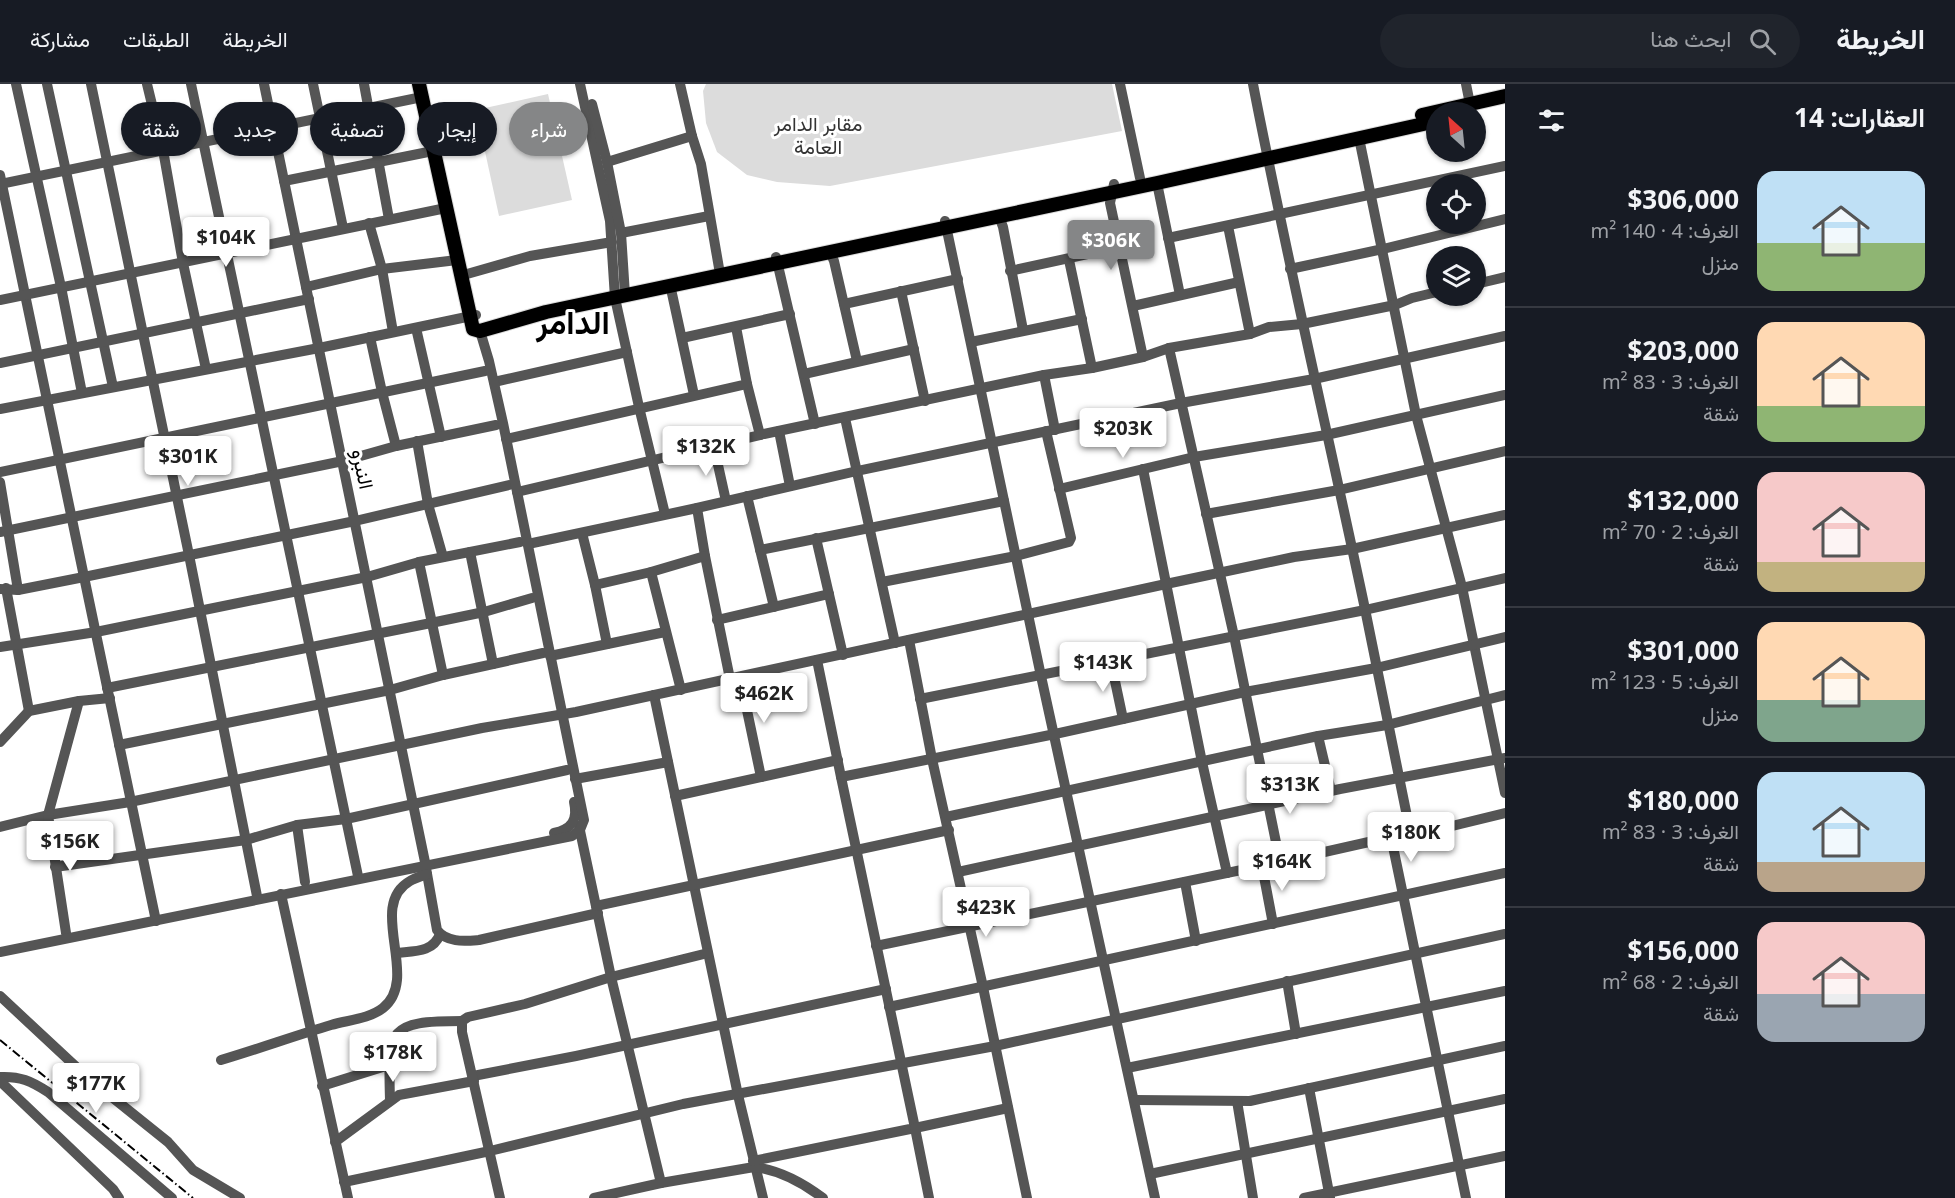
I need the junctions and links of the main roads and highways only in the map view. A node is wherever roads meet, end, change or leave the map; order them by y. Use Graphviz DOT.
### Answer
graph roads {
  1 [pos="422,88"];
  2 [pos="1505,96"];
  3 [pos="1486,103"];
  4 [pos="1505,105"];
  5 [pos="1486,107"];
  6 [pos="1426,119"];
  7 [pos="1426,123"];
  8 [pos="1267,155"];
  9 [pos="1114,188"];
  10 [pos="946,224"];
  11 [pos="776,260"];
  12 [pos="619,293"];
  13 [pos="475,323"];
  1 -- 13 [label="main road"];
  1 -- 13 [label="main road"];
  2 -- 3 [label="main road"];
  4 -- 5 [label="main road"];
  6 -- 8 [label="main road"];
  7 -- 8 [label="main road"];
  8 -- 9 [label="main road"];
  8 -- 9 [label="main road"];
  9 -- 10 [label="main road"];
  9 -- 10 [label="main road"];
  10 -- 11 [label="main road"];
  10 -- 11 [label="main road"];
  11 -- 12 [label="main road"];
  11 -- 12 [label="main road"];
  12 -- 13 [label="main road"];
}
